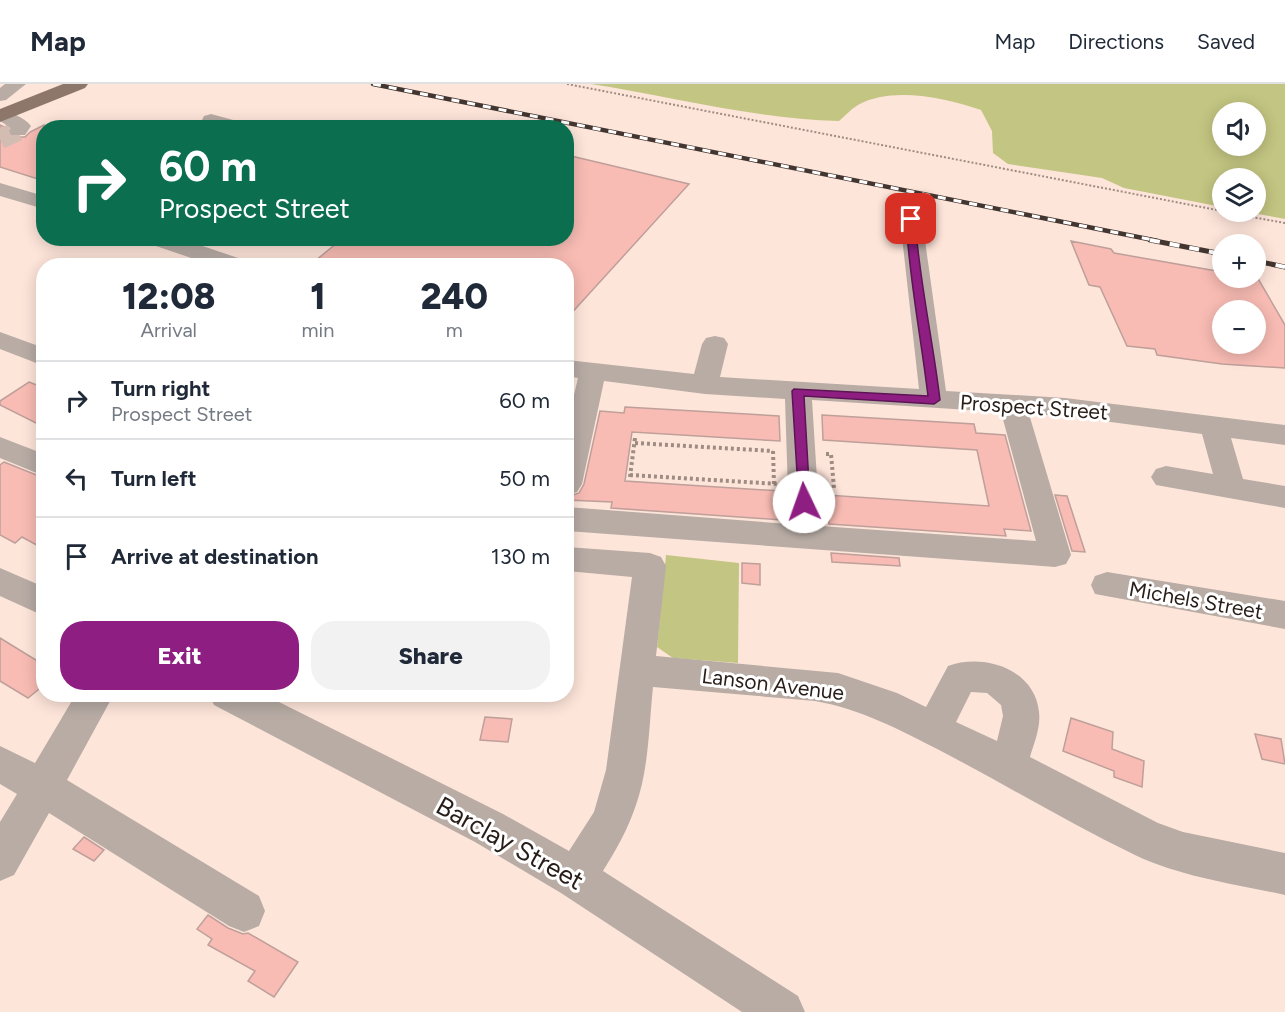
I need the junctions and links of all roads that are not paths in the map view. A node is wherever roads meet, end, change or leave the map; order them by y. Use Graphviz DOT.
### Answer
graph roads {
  1 [pos="17,84"];
  2 [pos="78,84"];
  3 [pos="1,109"];
  4 [pos="18,131"];
  5 [pos="0,189"];
  6 [pos="36,200"];
  7 [pos="911,219"];
  8 [pos="179,246"];
  9 [pos="215,258"];
  10 [pos="0,340"];
  11 [pos="715,344"];
  12 [pos="36,355"];
  13 [pos="580,369"];
  14 [pos="705,385"];
  15 [pos="798,391"];
  16 [pos="934,400"];
  17 [pos="1013,405"];
  18 [pos="574,422"];
  19 [pos="1214,426"];
  20 [pos="1285,435"];
  21 [pos="0,447"];
  22 [pos="36,463"];
  23 [pos="1166,477"];
  24 [pos="1231,488"];
  25 [pos="1285,497"];
  26 [pos="574,521"];
  27 [pos="805,538"];
  28 [pos="574,560"];
  29 [pos="0,581"];
  30 [pos="1107,585"];
  31 [pos="36,599"];
  32 [pos="1285,615"];
  33 [pos="639,670"];
  34 [pos="91,702"];
  35 [pos="242,702"];
  36 [pos="935,730"];
  37 [pos="0,764"];
  38 [pos="1008,766"];
  39 [pos="42,788"];
  40 [pos="0,861"];
  41 [pos="1285,873"];
  42 [pos="576,879"];
  43 [pos="244,911"];
  44 [pos="782,1012"];
  1 -- 3 [label="street"];
  2 -- 3 [label="main road"];
  3 -- 4 [label="street"];
  5 -- 6 [label="street"];
  7 -- 16 [label="street"];
  8 -- 9 [label="street"];
  10 -- 12 [label="street"];
  11 -- 14 [label="street"];
  13 -- 14 [label="street, Prospect Street"];
  13 -- 18 [label="street"];
  14 -- 15 [label="street, Prospect Street"];
  15 -- 16 [label="street, Prospect Street"];
  15 -- 27 [label="street"];
  16 -- 17 [label="street, Prospect Street"];
  17 -- 19 [label="street, Prospect Street"];
  17 -- 27 [label="street"];
  19 -- 20 [label="street, Prospect Street"];
  19 -- 24 [label="street"];
  21 -- 22 [label="street"];
  23 -- 24 [label="street"];
  24 -- 25 [label="street"];
  26 -- 27 [label="street"];
  28 -- 33 [label="street"];
  29 -- 31 [label="street"];
  30 -- 32 [label="street, Michels Street"];
  33 -- 36 [label="street, Lanson Avenue"];
  33 -- 42 [label="street"];
  34 -- 39 [label="street"];
  35 -- 42 [label="street, Barclay Street"];
  36 -- 38 [label="street, Lanson Avenue"];
  36 -- 38 [label="street"];
  37 -- 39 [label="street"];
  38 -- 41 [label="street, Lanson Avenue"];
  39 -- 40 [label="street"];
  39 -- 43 [label="street"];
  42 -- 44 [label="street, Barclay Street"];
}
